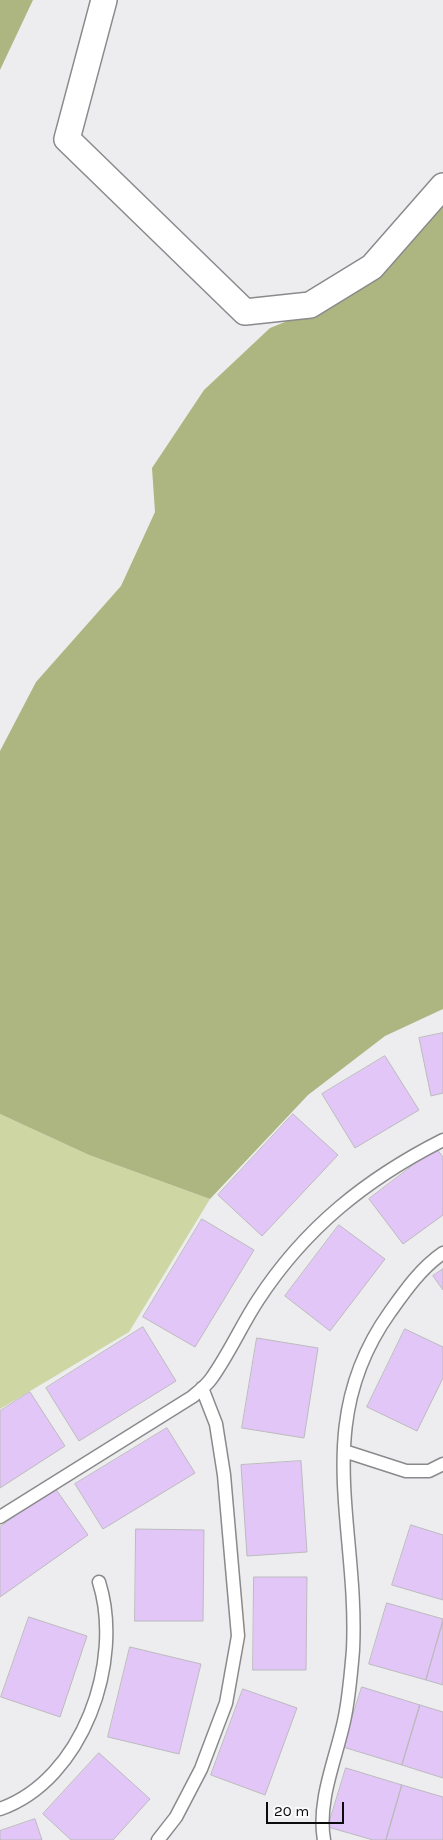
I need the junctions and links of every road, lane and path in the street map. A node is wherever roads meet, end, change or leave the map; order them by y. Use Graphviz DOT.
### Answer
graph roads {
  1 [pos="104,0"];
  2 [pos="443,186"];
  3 [pos="443,1140"];
  4 [pos="443,1253"];
  5 [pos="202,1388"];
  6 [pos="344,1452"];
  7 [pos="443,1464"];
  8 [pos="0,1517"];
  9 [pos="99,1582"];
  10 [pos="0,1809"];
  11 [pos="158,1840"];
  12 [pos="324,1840"];
  1 -- 2 [label="street"];
  3 -- 5 [label="lane"];
  4 -- 6 [label="lane"];
  5 -- 8 [label="lane"];
  5 -- 11 [label="lane"];
  6 -- 7 [label="lane"];
  6 -- 12 [label="lane"];
  9 -- 10 [label="lane"];
}
